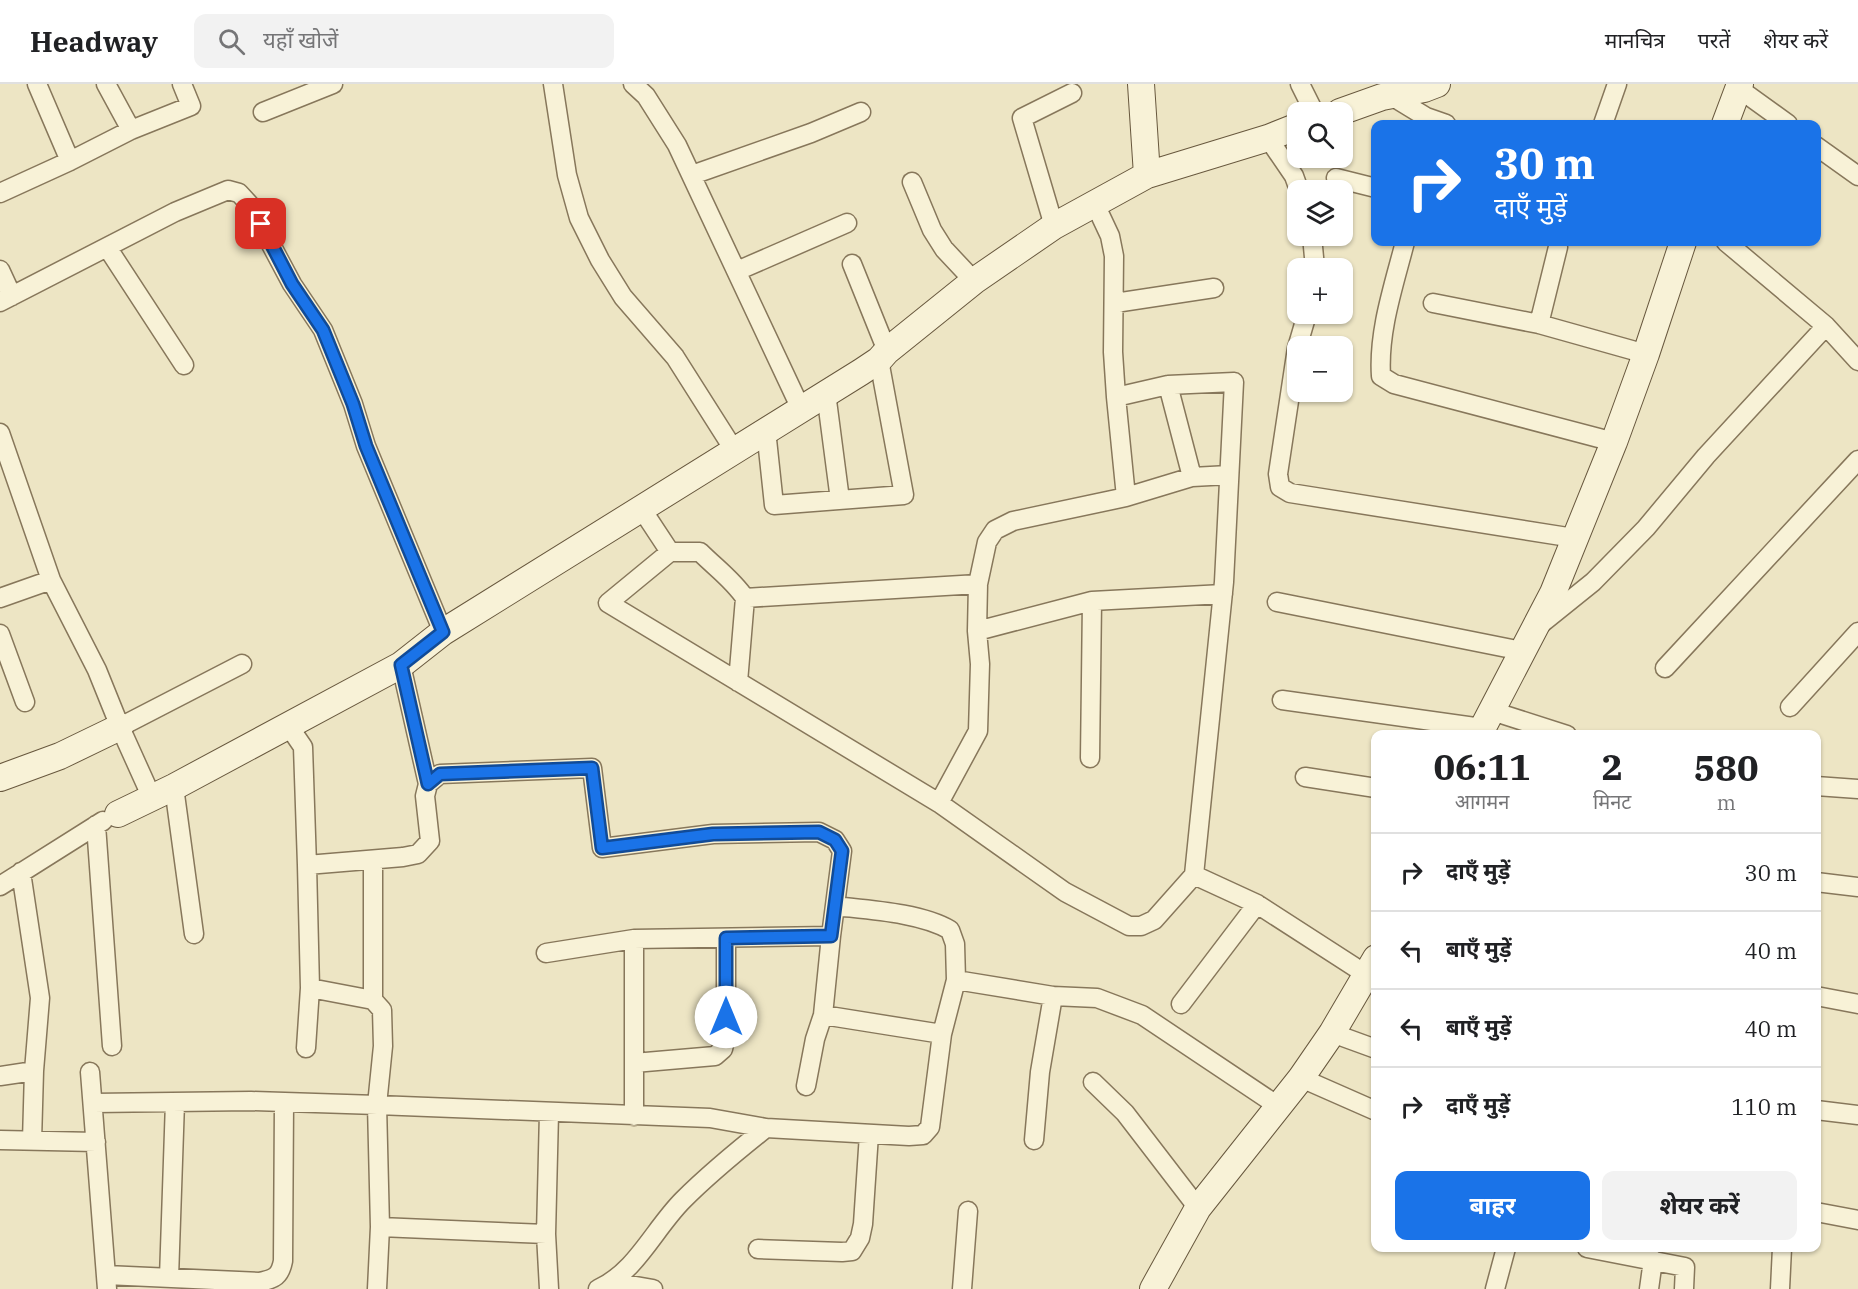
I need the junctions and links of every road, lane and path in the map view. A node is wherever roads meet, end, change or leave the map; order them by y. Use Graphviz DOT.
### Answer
graph roads {
  1 [pos="37,84"];
  2 [pos="106,84"];
  3 [pos="182,84"];
  4 [pos="333,84"];
  5 [pos="553,84"];
  6 [pos="633,84"];
  7 [pos="1141,84"];
  8 [pos="1300,84"];
  9 [pos="1617,84"];
  10 [pos="1428,86"];
  11 [pos="1739,86"];
  12 [pos="1382,92"];
  13 [pos="1072,93"];
  14 [pos="1309,102"];
  15 [pos="1353,106"];
  16 [pos="263,112"];
  17 [pos="861,112"];
  18 [pos="1435,120"];
  19 [pos="1604,120"];
  20 [pos="1726,120"];
  21 [pos="1783,120"];
  22 [pos="131,130"];
  23 [pos="1287,130"];
  24 [pos="1268,138"];
  25 [pos="1821,150"];
  26 [pos="70,162"];
  27 [pos="692,175"];
  28 [pos="1147,175"];
  29 [pos="1858,176"];
  30 [pos="1336,178"];
  31 [pos="1295,180"];
  32 [pos="912,182"];
  33 [pos="1371,188"];
  34 [pos="0,193"];
  35 [pos="1095,204"];
  36 [pos="847,223"];
  37 [pos="1054,226"];
  38 [pos="1405,246"];
  39 [pos="1552,246"];
  40 [pos="1682,246"];
  41 [pos="1731,246"];
  42 [pos="108,247"];
  43 [pos="852,264"];
  44 [pos="0,270"];
  45 [pos="736,271"];
  46 [pos="974,281"];
  47 [pos="1214,288"];
  48 [pos="6,299"];
  49 [pos="1114,303"];
  50 [pos="1433,303"];
  51 [pos="1304,324"];
  52 [pos="1539,324"];
  53 [pos="1826,326"];
  54 [pos="1647,354"];
  55 [pos="883,355"];
  56 [pos="1858,361"];
  57 [pos="184,365"];
  58 [pos="1168,385"];
  59 [pos="826,393"];
  60 [pos="1116,397"];
  61 [pos="801,409"];
  62 [pos="766,430"];
  63 [pos="0,433"];
  64 [pos="1614,442"];
  65 [pos="734,450"];
  66 [pos="1858,460"];
  67 [pos="1229,475"];
  68 [pos="1192,477"];
  69 [pos="1126,497"];
  70 [pos="840,500"];
  71 [pos="641,508"];
  72 [pos="1574,537"];
  73 [pos="670,552"];
  74 [pos="51,580"];
  75 [pos="978,584"];
  76 [pos="1223,594"];
  77 [pos="0,598"];
  78 [pos="745,598"];
  79 [pos="1092,601"];
  80 [pos="1277,602"];
  81 [pos="977,631"];
  82 [pos="443,632"];
  83 [pos="1858,632"];
  84 [pos="0,634"];
  85 [pos="1528,640"];
  86 [pos="242,664"];
  87 [pos="401,665"];
  88 [pos="1665,668"];
  89 [pos="738,682"];
  90 [pos="1282,700"];
  91 [pos="25,702"];
  92 [pos="1790,707"];
  93 [pos="288,725"];
  94 [pos="1484,725"];
  95 [pos="120,727"];
  96 [pos="1526,730"];
  97 [pos="1090,758"];
  98 [pos="1305,777"];
  99 [pos="0,778"];
  100 [pos="428,784"];
  101 [pos="1821,786"];
  102 [pos="1371,787"];
  103 [pos="1858,789"];
  104 [pos="163,792"];
  105 [pos="939,803"];
  106 [pos="107,819"];
  107 [pos="374,860"];
  108 [pos="307,865"];
  109 [pos="21,872"];
  110 [pos="1194,875"];
  111 [pos="1821,882"];
  112 [pos="0,886"];
  113 [pos="1858,886"];
  114 [pos="1257,904"];
  115 [pos="835,906"];
  116 [pos="194,934"];
  117 [pos="831,936"];
  118 [pos="726,938"];
  119 [pos="634,939"];
  120 [pos="546,953"];
  121 [pos="1371,962"];
  122 [pos="1371,966"];
  123 [pos="956,980"];
  124 [pos="310,988"];
  125 [pos="1053,996"];
  126 [pos="1821,997"];
  127 [pos="374,1000"];
  128 [pos="1181,1004"];
  129 [pos="1858,1004"];
  130 [pos="823,1015"];
  131 [pos="1332,1033"];
  132 [pos="942,1034"];
  133 [pos="112,1046"];
  134 [pos="1371,1047"];
  135 [pos="306,1048"];
  136 [pos="634,1063"];
  137 [pos="34,1071"];
  138 [pos="90,1072"];
  139 [pos="0,1076"];
  140 [pos="1301,1078"];
  141 [pos="1093,1082"];
  142 [pos="806,1086"];
  143 [pos="175,1102"];
  144 [pos="284,1102"];
  145 [pos="94,1103"];
  146 [pos="377,1105"];
  147 [pos="1278,1106"];
  148 [pos="1371,1109"];
  149 [pos="1821,1111"];
  150 [pos="549,1113"];
  151 [pos="1858,1115"];
  152 [pos="634,1116"];
  153 [pos="766,1128"];
  154 [pos="869,1134"];
  155 [pos="0,1140"];
  156 [pos="1034,1140"];
  157 [pos="32,1141"];
  158 [pos="96,1142"];
  159 [pos="1197,1208"];
  160 [pos="968,1211"];
  161 [pos="1821,1213"];
  162 [pos="1858,1220"];
  163 [pos="380,1227"];
  164 [pos="546,1234"];
  165 [pos="758,1249"];
  166 [pos="1505,1252"];
  167 [pos="1609,1252"];
  168 [pos="1782,1252"];
  169 [pos="1653,1260"];
  170 [pos="169,1278"];
  171 [pos="106,1282"];
  172 [pos="233,1285"];
  173 [pos="608,1287"];
  174 [pos="376,1289"];
  175 [pos="549,1289"];
  176 [pos="653,1289"];
  177 [pos="962,1289"];
  178 [pos="1153,1289"];
  179 [pos="1495,1289"];
  180 [pos="1649,1289"];
  181 [pos="1684,1289"];
  182 [pos="1780,1289"];
  1 -- 26 [label="street"];
  2 -- 22 [label="street"];
  3 -- 22 [label="street"];
  4 -- 16 [label="street"];
  5 -- 65 [label="street"];
  6 -- 27 [label="street"];
  7 -- 28 [label="street"];
  8 -- 14 [label="street"];
  9 -- 19 [label="street"];
  10 -- 12 [label="street"];
  11 -- 20 [label="street"];
  11 -- 21 [label="street"];
  12 -- 15 [label="street"];
  12 -- 18 [label="street"];
  13 -- 37 [label="street"];
  17 -- 27 [label="street"];
  22 -- 26 [label="street"];
  23 -- 24 [label="street"];
  24 -- 28 [label="street"];
  24 -- 31 [label="street"];
  25 -- 29 [label="street"];
  26 -- 34 [label="street"];
  27 -- 45 [label="street"];
  28 -- 35 [label="street"];
  30 -- 33 [label="street"];
  32 -- 46 [label="street"];
  35 -- 37 [label="street"];
  35 -- 49 [label="street"];
  36 -- 45 [label="street"];
  37 -- 46 [label="street"];
  38 -- 64 [label="street"];
  39 -- 52 [label="street"];
  40 -- 54 [label="street"];
  41 -- 53 [label="street"];
  42 -- 48 [label="street"];
  42 -- 57 [label="street"];
  42 -- 82 [label="street"];
  43 -- 55 [label="street"];
  44 -- 48 [label="street"];
  45 -- 61 [label="street"];
  46 -- 55 [label="street"];
  47 -- 49 [label="street"];
  49 -- 60 [label="street"];
  50 -- 52 [label="street"];
  51 -- 72 [label="street"];
  52 -- 54 [label="street"];
  53 -- 56 [label="street"];
  53 -- 85 [label="street"];
  54 -- 64 [label="street"];
  55 -- 59 [label="street"];
  55 -- 70 [label="street"];
  58 -- 60 [label="street"];
  58 -- 67 [label="street"];
  58 -- 68 [label="street"];
  59 -- 61 [label="street"];
  59 -- 70 [label="street"];
  60 -- 69 [label="street"];
  61 -- 62 [label="street"];
  62 -- 65 [label="street"];
  62 -- 70 [label="street"];
  63 -- 74 [label="street"];
  64 -- 72 [label="street"];
  65 -- 71 [label="street"];
  66 -- 88 [label="street"];
  67 -- 68 [label="street"];
  67 -- 76 [label="street"];
  68 -- 69 [label="street"];
  69 -- 75 [label="street"];
  71 -- 73 [label="street"];
  71 -- 82 [label="street"];
  72 -- 85 [label="street"];
  73 -- 78 [label="street"];
  73 -- 89 [label="street"];
  74 -- 77 [label="street"];
  74 -- 95 [label="street"];
  75 -- 78 [label="street"];
  75 -- 81 [label="street"];
  76 -- 79 [label="street"];
  76 -- 110 [label="street"];
  78 -- 89 [label="street"];
  79 -- 81 [label="street"];
  79 -- 97 [label="street"];
  80 -- 85 [label="street"];
  81 -- 105 [label="street"];
  82 -- 87 [label="street"];
  83 -- 92 [label="street"];
  84 -- 91 [label="street"];
  85 -- 94 [label="street"];
  86 -- 95 [label="street"];
  87 -- 93 [label="street"];
  87 -- 100 [label="street"];
  89 -- 105 [label="street"];
  90 -- 94 [label="street"];
  93 -- 104 [label="street"];
  93 -- 108 [label="street"];
  94 -- 96 [label="street"];
  95 -- 99 [label="street"];
  95 -- 104 [label="street"];
  98 -- 102 [label="street"];
  100 -- 107 [label="street"];
  100 -- 115 [label="street"];
  101 -- 103 [label="street"];
  104 -- 106 [label="street"];
  104 -- 116 [label="street"];
  105 -- 110 [label="street"];
  106 -- 109 [label="street"];
  106 -- 133 [label="street"];
  107 -- 108 [label="street"];
  107 -- 127 [label="street"];
  108 -- 124 [label="street"];
  109 -- 112 [label="street"];
  109 -- 137 [label="street"];
  110 -- 114 [label="street"];
  111 -- 113 [label="street"];
  114 -- 121 [label="street"];
  114 -- 128 [label="street"];
  115 -- 117 [label="street"];
  115 -- 123 [label="street"];
  117 -- 118 [label="street"];
  117 -- 130 [label="street"];
  118 -- 119 [label="street"];
  118 -- 136 [label="street"];
  119 -- 120 [label="street"];
  119 -- 136 [label="street"];
  122 -- 131 [label="street"];
  123 -- 125 [label="street"];
  123 -- 132 [label="street"];
  124 -- 127 [label="street"];
  124 -- 135 [label="street"];
  125 -- 147 [label="street"];
  125 -- 156 [label="street"];
  126 -- 129 [label="street"];
  127 -- 146 [label="street"];
  130 -- 132 [label="street"];
  130 -- 142 [label="street"];
  131 -- 134 [label="street"];
  131 -- 140 [label="street"];
  132 -- 154 [label="street"];
  136 -- 152 [label="street"];
  137 -- 139 [label="street"];
  137 -- 157 [label="street"];
  138 -- 145 [label="street"];
  140 -- 147 [label="street"];
  140 -- 148 [label="street"];
  141 -- 159 [label="street"];
  143 -- 144 [label="street"];
  143 -- 145 [label="street"];
  143 -- 170 [label="street"];
  144 -- 146 [label="street"];
  144 -- 172 [label="street"];
  145 -- 158 [label="street"];
  146 -- 150 [label="street"];
  146 -- 163 [label="street"];
  147 -- 159 [label="street"];
  149 -- 151 [label="street"];
  150 -- 152 [label="street"];
  150 -- 164 [label="street"];
  152 -- 153 [label="street"];
  153 -- 154 [label="street"];
  153 -- 173 [label="street"];
  154 -- 165 [label="street"];
  155 -- 157 [label="street"];
  157 -- 158 [label="street"];
  158 -- 171 [label="street"];
  159 -- 178 [label="street"];
  160 -- 177 [label="street"];
  161 -- 162 [label="street"];
  163 -- 164 [label="street"];
  163 -- 174 [label="street"];
  164 -- 175 [label="street"];
  166 -- 179 [label="street"];
  167 -- 169 [label="street"];
  168 -- 182 [label="street"];
  169 -- 180 [label="street"];
  169 -- 181 [label="street"];
  170 -- 171 [label="street"];
  170 -- 172 [label="street"];
  173 -- 176 [label="street"];
}
